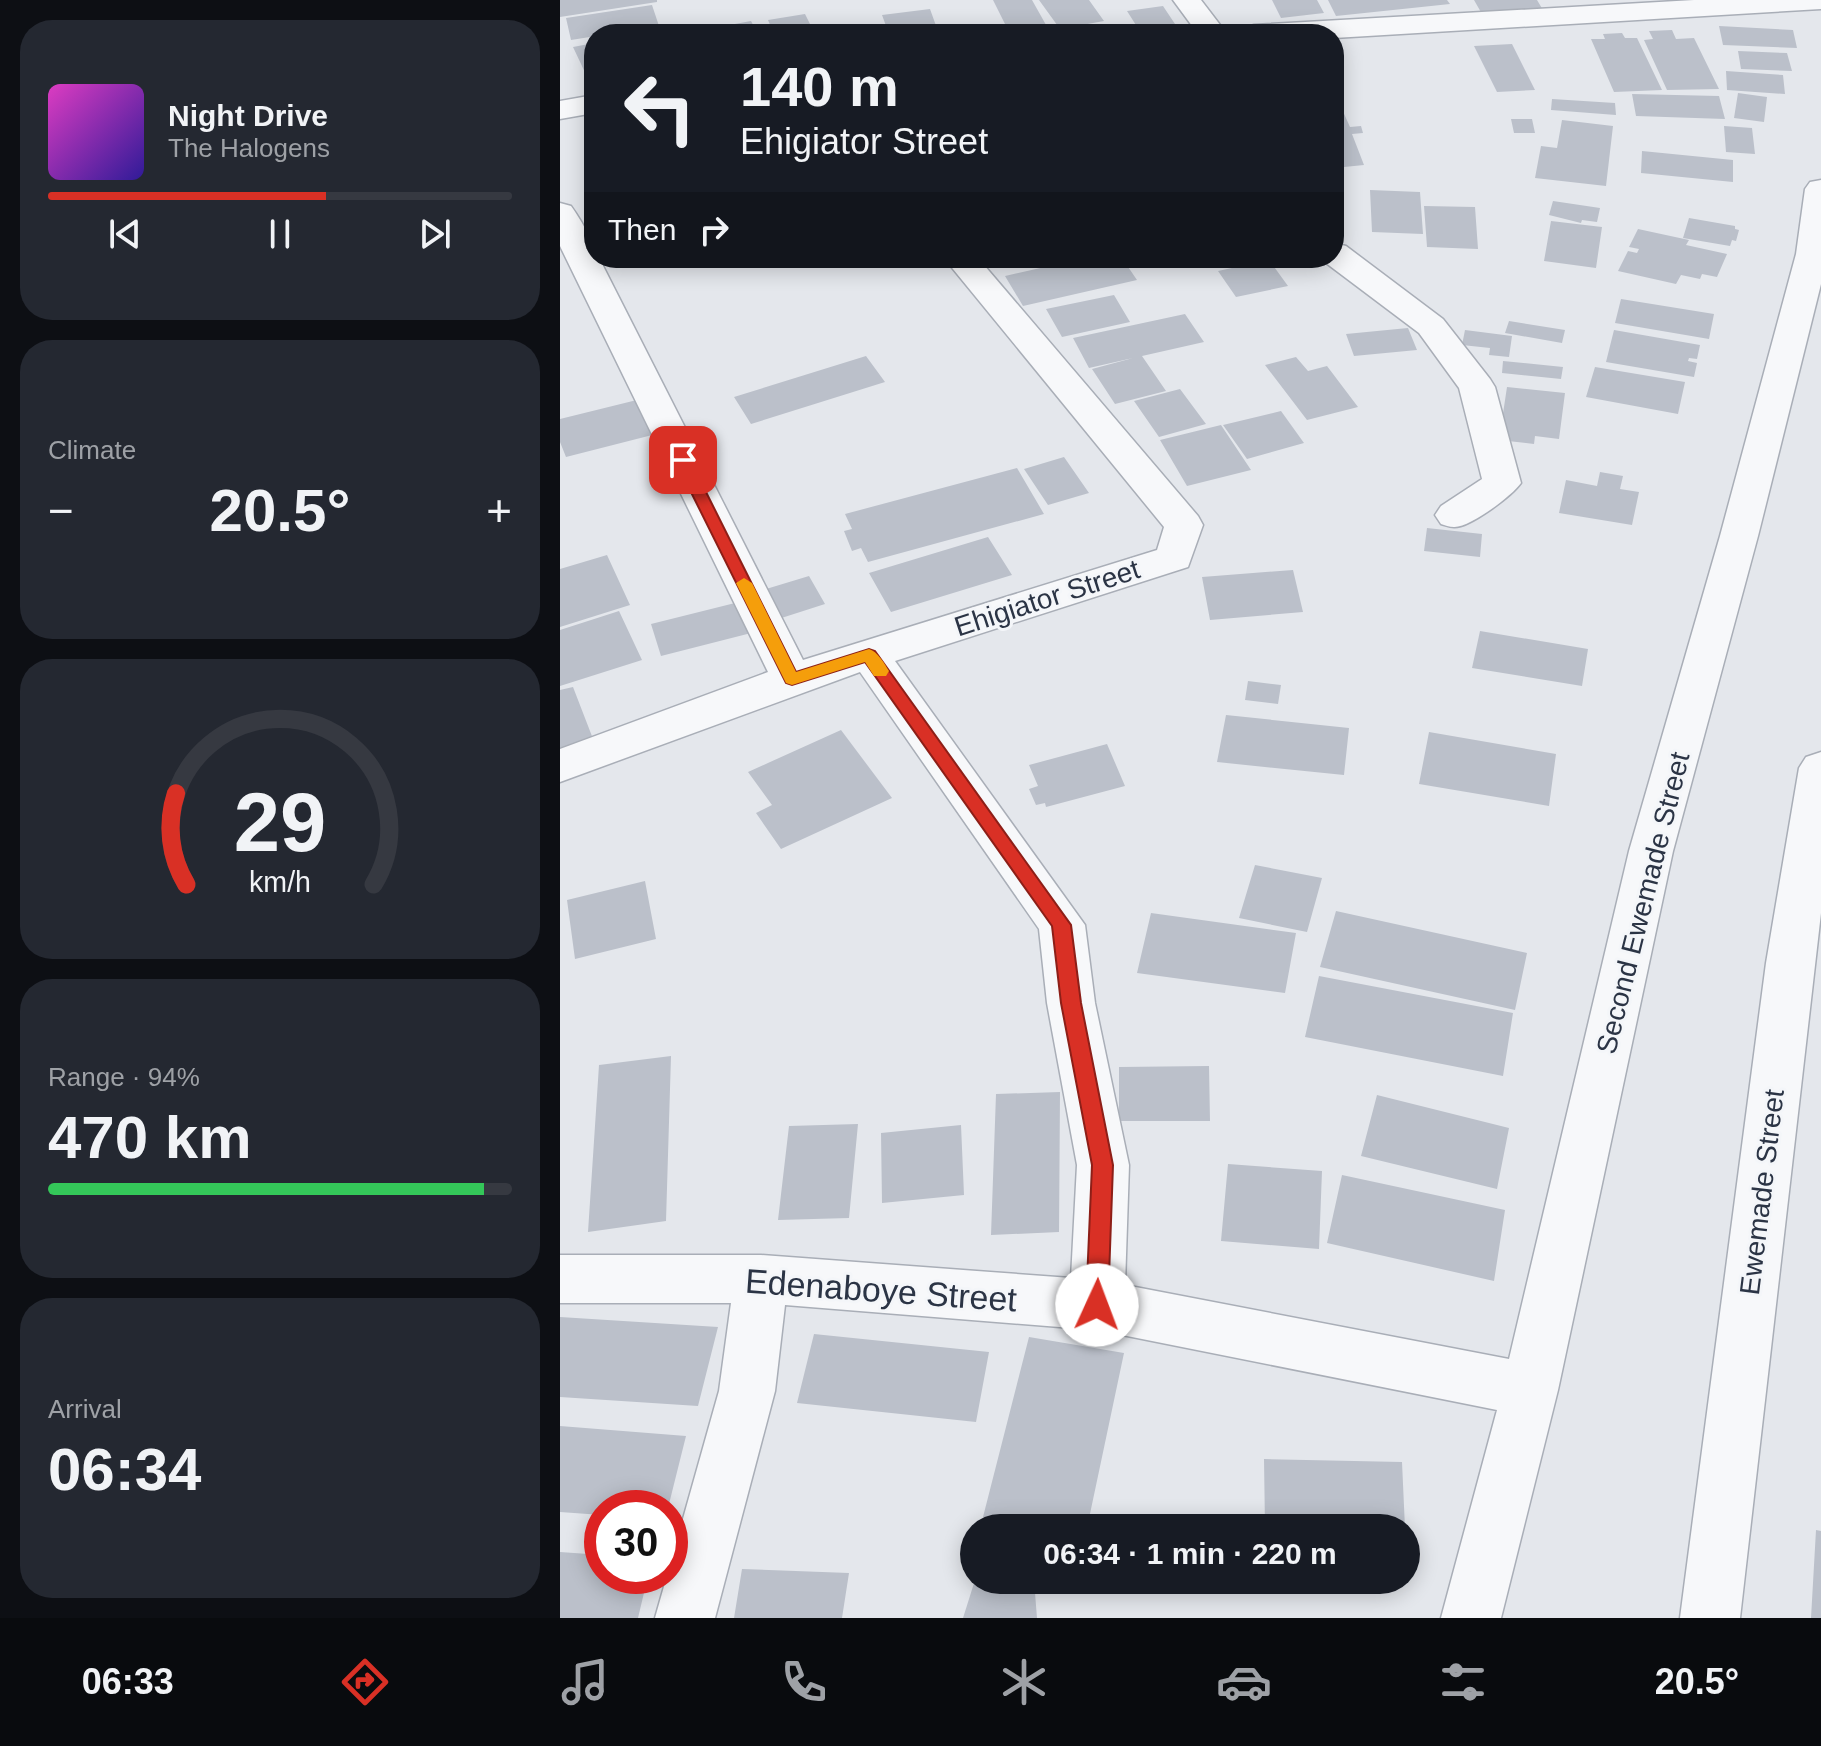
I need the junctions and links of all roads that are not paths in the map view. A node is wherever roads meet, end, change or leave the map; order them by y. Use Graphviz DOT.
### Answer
graph roads {
  1 [pos="1187,0"];
  2 [pos="1460,0"];
  3 [pos="1821,1"];
  4 [pos="1576,7"];
  5 [pos="1478,23"];
  6 [pos="1205,24"];
  7 [pos="1344,30"];
  8 [pos="584,105"];
  9 [pos="560,109"];
  10 [pos="1821,189"];
  11 [pos="560,213"];
  12 [pos="584,261"];
  13 [pos="1344,261"];
  14 [pos="587,268"];
  15 [pos="968,268"];
  16 [pos="1454,515"];
  17 [pos="869,655"];
  18 [pos="792,679"];
  19 [pos="560,766"];
  20 [pos="1821,768"];
  21 [pos="560,1279"];
  22 [pos="761,1279"];
  23 [pos="1097,1305"];
  24 [pos="1530,1390"];
  25 [pos="685,1618"];
  26 [pos="1471,1618"];
  27 [pos="1710,1618"];
  1 -- 6 [label="street"];
  2 -- 5 [label="street"];
  3 -- 4 [label="street"];
  4 -- 5 [label="street"];
  5 -- 7 [label="street"];
  8 -- 9 [label="street"];
  10 -- 24 [label="street, Second Ewemade Street"];
  11 -- 12 [label="street"];
  13 -- 16 [label="street"];
  14 -- 18 [label="street"];
  15 -- 17 [label="street, Ehigiator Street"];
  17 -- 18 [label="street, Ehigiator Street"];
  17 -- 23 [label="street"];
  18 -- 19 [label="street, Ehigiator Street"];
  20 -- 27 [label="street, Ewemade Street"];
  21 -- 22 [label="street, Edenaboye Street"];
  22 -- 23 [label="street, Edenaboye Street"];
  22 -- 25 [label="street"];
  23 -- 24 [label="street, Edenaboye Street"];
  24 -- 26 [label="street, Second Ewemade Street"];
}
